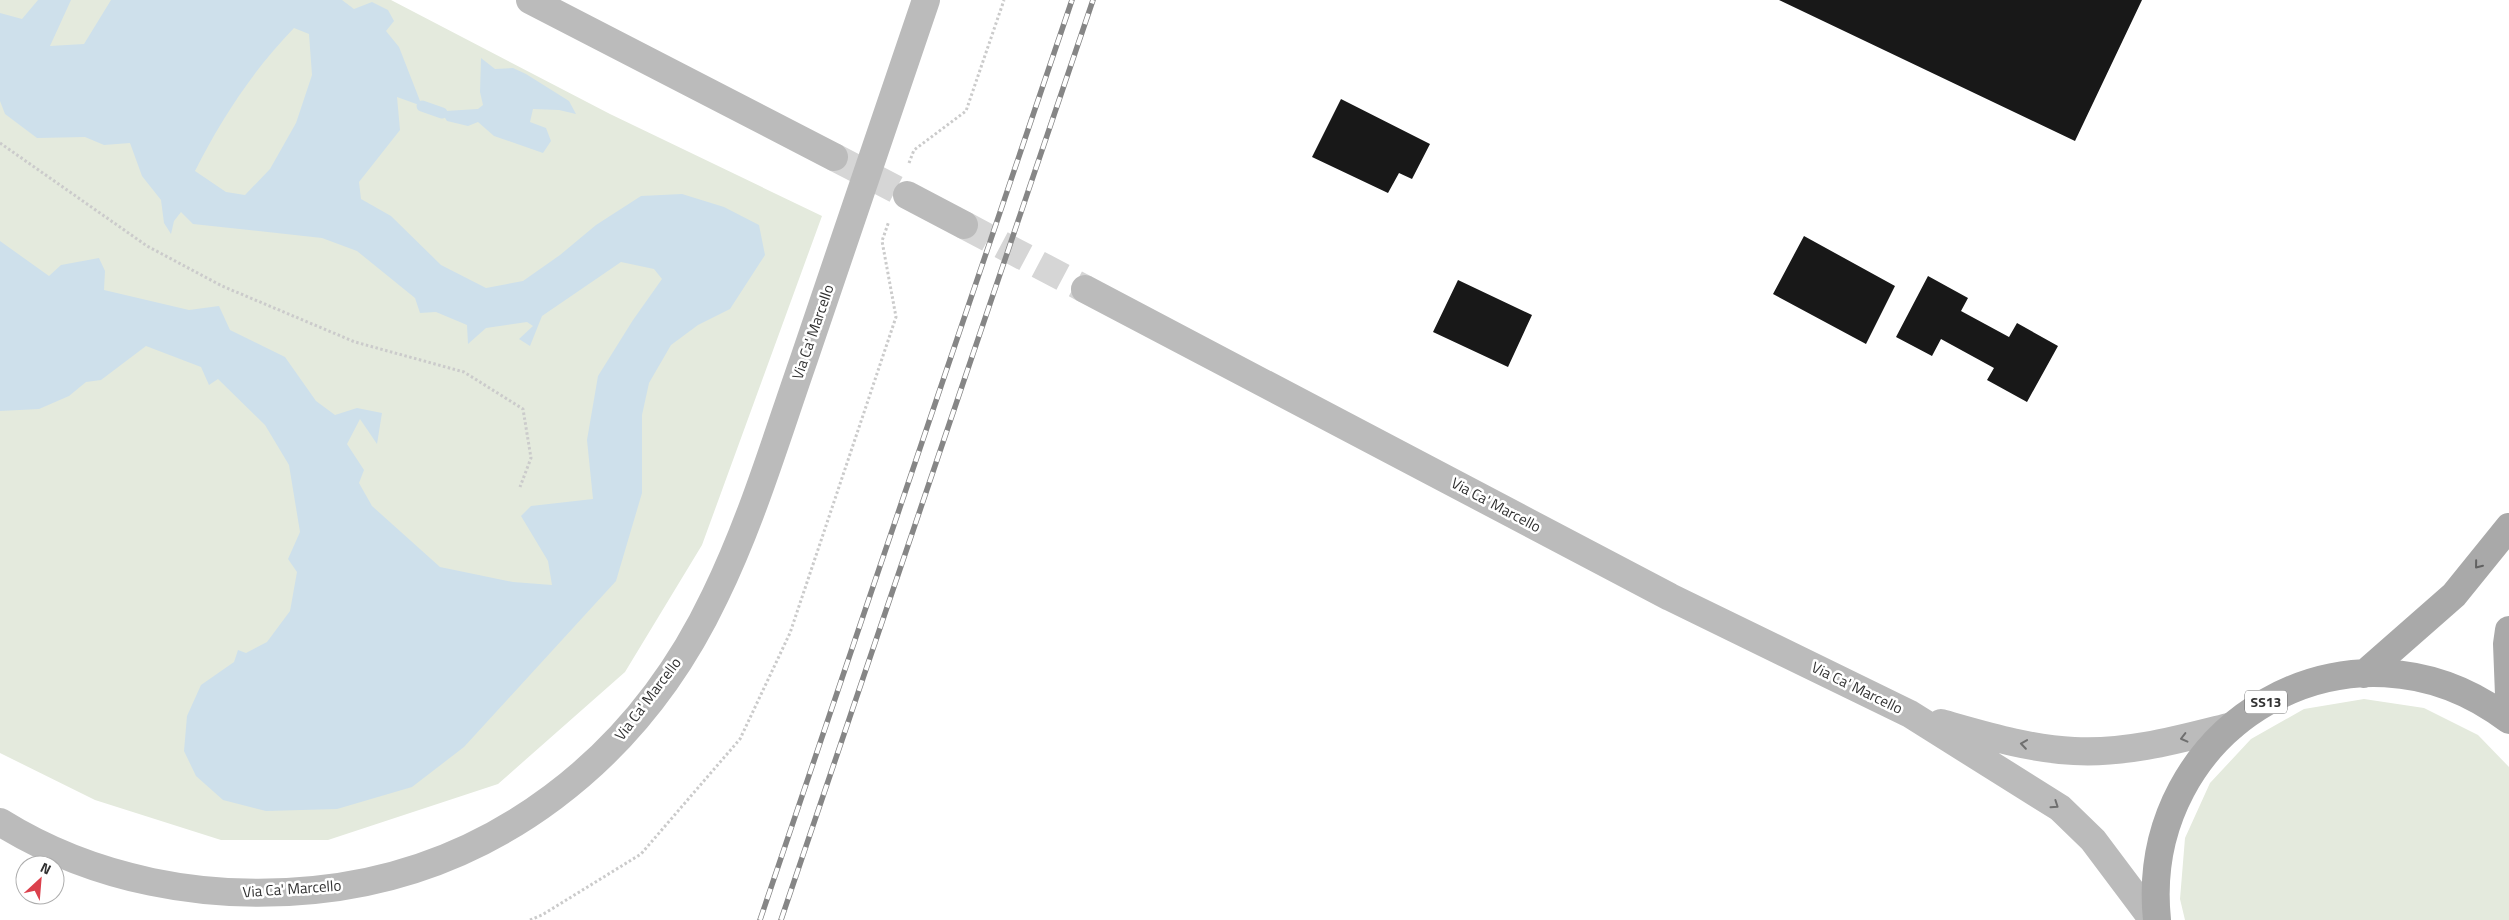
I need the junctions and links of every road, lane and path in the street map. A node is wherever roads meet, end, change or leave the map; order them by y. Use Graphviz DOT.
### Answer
graph roads {
  1 [pos="530,0"];
  2 [pos="926,0"];
  3 [pos="1004,0"];
  4 [pos="0,143"];
  5 [pos="834,157"];
  6 [pos="907,168"];
  7 [pos="899,204"];
  8 [pos="964,225"];
  9 [pos="1085,289"];
  10 [pos="520,487"];
  11 [pos="2509,527"];
  12 [pos="2509,630"];
  13 [pos="2364,674"];
  14 [pos="2509,695"];
  15 [pos="1910,714"];
  16 [pos="2509,720"];
  17 [pos="2232,726"];
  18 [pos="0,822"];
  19 [pos="530,920"];
  20 [pos="2155,920"];
  1 -- 5 [label="main road"];
  2 -- 18 [label="main road, Via Ca' Marcello"];
  3 -- 6 [label="path"];
  4 -- 10 [label="path"];
  7 -- 8 [label="main road"];
  7 -- 19 [label="path"];
  9 -- 15 [label="main road, Via Ca' Marcello"];
  11 -- 13 [label="main road, one-way"];
  12 -- 14 [label="main road"];
  13 -- 16 [label="main road, SS13"];
  13 -- 17 [label="main road, SS13"];
  17 -- 15 [label="main road, one-way"];
  15 -- 20 [label="main road, one-way"];
  17 -- 20 [label="main road, SS13"];
}
